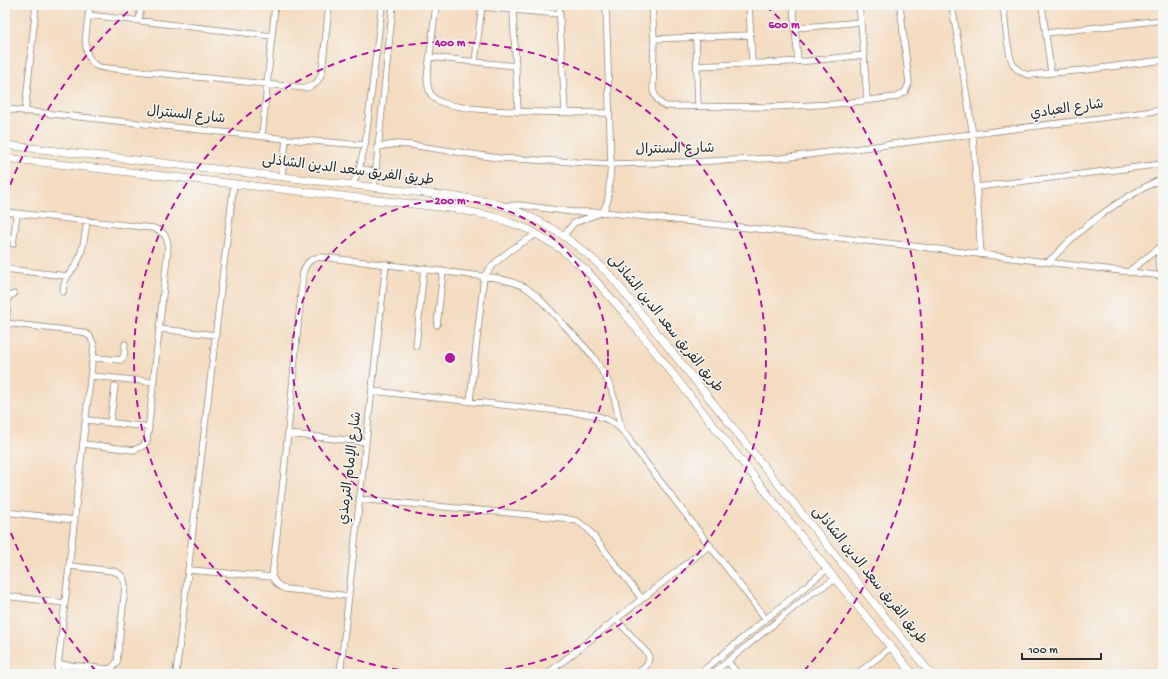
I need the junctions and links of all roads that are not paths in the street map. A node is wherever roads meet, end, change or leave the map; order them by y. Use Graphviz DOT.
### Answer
graph roads {
  1 [pos="36,5"];
  2 [pos="90,5"];
  3 [pos="141,5"];
  4 [pos="275,5"];
  5 [pos="330,5"];
  6 [pos="382,5"];
  7 [pos="392,5"];
  8 [pos="436,5"];
  9 [pos="559,5"];
  10 [pos="606,5"];
  11 [pos="652,5"];
  12 [pos="749,5"];
  13 [pos="793,5"];
  14 [pos="859,5"];
  15 [pos="900,5"];
  16 [pos="952,5"];
  17 [pos="1003,5"];
  18 [pos="1042,5"];
  19 [pos="1162,5"];
  20 [pos="482,6"];
  21 [pos="513,10"];
  22 [pos="1163,13"];
  23 [pos="560,14"];
  24 [pos="88,15"];
  25 [pos="1163,20"];
  26 [pos="139,21"];
  27 [pos="861,22"];
  28 [pos="795,28"];
  29 [pos="1046,33"];
  30 [pos="750,35"];
  31 [pos="272,36"];
  32 [pos="696,37"];
  33 [pos="654,39"];
  34 [pos="864,55"];
  35 [pos="430,57"];
  36 [pos="1163,60"];
  37 [pos="798,61"];
  38 [pos="475,62"];
  39 [pos="752,64"];
  40 [pos="516,66"];
  41 [pos="697,66"];
  42 [pos="1051,74"];
  43 [pos="267,84"];
  44 [pos="866,100"];
  45 [pos="698,106"];
  46 [pos="5,109"];
  47 [pos="1163,110"];
  48 [pos="25,112"];
  49 [pos="518,112"];
  50 [pos="565,112"];
  51 [pos="609,113"];
  52 [pos="973,135"];
  53 [pos="262,136"];
  54 [pos="286,139"];
  55 [pos="5,145"];
  56 [pos="365,145"];
  57 [pos="377,147"];
  58 [pos="107,156"];
  59 [pos="5,158"];
  60 [pos="130,159"];
  61 [pos="611,164"];
  62 [pos="1163,164"];
  63 [pos="359,168"];
  64 [pos="102,169"];
  65 [pos="375,171"];
  66 [pos="127,172"];
  67 [pos="282,176"];
  68 [pos="1163,178"];
  69 [pos="234,184"];
  70 [pos="352,184"];
  71 [pos="374,187"];
  72 [pos="977,187"];
  73 [pos="401,190"];
  74 [pos="426,193"];
  75 [pos="398,202"];
  76 [pos="423,205"];
  77 [pos="505,206"];
  78 [pos="5,212"];
  79 [pos="603,212"];
  80 [pos="17,213"];
  81 [pos="87,220"];
  82 [pos="537,234"];
  83 [pos="563,236"];
  84 [pos="13,244"];
  85 [pos="1162,246"];
  86 [pos="981,254"];
  87 [pos="1048,262"];
  88 [pos="386,264"];
  89 [pos="424,268"];
  90 [pos="5,269"];
  91 [pos="443,271"];
  92 [pos="1128,272"];
  93 [pos="1163,275"];
  94 [pos="66,276"];
  95 [pos="484,276"];
  96 [pos="64,292"];
  97 [pos="14,294"];
  98 [pos="5,323"];
  99 [pos="437,325"];
  100 [pos="159,329"];
  101 [pos="216,335"];
  102 [pos="125,344"];
  103 [pos="416,346"];
  104 [pos="94,358"];
  105 [pos="681,363"];
  106 [pos="669,369"];
  107 [pos="92,376"];
  108 [pos="694,380"];
  109 [pos="154,382"];
  110 [pos="115,386"];
  111 [pos="683,388"];
  112 [pos="372,391"];
  113 [pos="470,401"];
  114 [pos="86,420"];
  115 [pos="110,422"];
  116 [pos="148,427"];
  117 [pos="621,428"];
  118 [pos="288,434"];
  119 [pos="366,442"];
  120 [pos="84,444"];
  121 [pos="359,499"];
  122 [pos="5,512"];
  123 [pos="75,520"];
  124 [pos="710,545"];
  125 [pos="70,566"];
  126 [pos="189,570"];
  127 [pos="827,570"];
  128 [pos="272,577"];
  129 [pos="836,579"];
  130 [pos="806,586"];
  131 [pos="812,593"];
  132 [pos="5,596"];
  133 [pos="349,596"];
  134 [pos="642,599"];
  135 [pos="65,603"];
  136 [pos="616,619"];
  137 [pos="766,619"];
  138 [pos="744,637"];
  139 [pos="750,644"];
  140 [pos="891,647"];
  141 [pos="728,662"];
  142 [pos="58,664"];
  143 [pos="340,673"];
  144 [pos="57,674"];
  145 [pos="176,674"];
  146 [pos="352,674"];
  147 [pos="547,674"];
  148 [pos="636,674"];
  149 [pos="699,674"];
  150 [pos="712,674"];
  151 [pos="738,674"];
  152 [pos="857,674"];
  153 [pos="912,674"];
  154 [pos="931,674"];
  1 -- 48 [label="street"];
  2 -- 24 [label="street"];
  3 -- 26 [label="street"];
  4 -- 31 [label="street"];
  5 -- 43 [label="street"];
  6 -- 56 [label="street"];
  7 -- 57 [label="street"];
  8 -- 35 [label="street"];
  9 -- 23 [label="street"];
  10 -- 51 [label="street"];
  11 -- 33 [label="street"];
  12 -- 30 [label="street"];
  13 -- 28 [label="street"];
  14 -- 27 [label="street"];
  15 -- 44 [label="street"];
  16 -- 52 [label="street"];
  17 -- 42 [label="street"];
  18 -- 29 [label="street"];
  19 -- 22 [label="street"];
  20 -- 21 [label="street"];
  20 -- 38 [label="street"];
  21 -- 23 [label="street"];
  21 -- 40 [label="street"];
  23 -- 50 [label="street"];
  24 -- 26 [label="street"];
  24 -- 43 [label="street"];
  25 -- 29 [label="street"];
  26 -- 31 [label="street"];
  27 -- 28 [label="street"];
  27 -- 34 [label="street"];
  28 -- 37 [label="street"];
  29 -- 42 [label="street"];
  30 -- 32 [label="street"];
  30 -- 39 [label="street"];
  31 -- 43 [label="street"];
  32 -- 33 [label="street"];
  32 -- 41 [label="street"];
  33 -- 45 [label="street"];
  34 -- 37 [label="street"];
  34 -- 44 [label="street"];
  35 -- 38 [label="street"];
  35 -- 49 [label="street"];
  36 -- 42 [label="street"];
  37 -- 39 [label="street"];
  38 -- 40 [label="street"];
  39 -- 41 [label="street"];
  40 -- 49 [label="street"];
  41 -- 45 [label="street"];
  43 -- 53 [label="street"];
  44 -- 45 [label="street"];
  46 -- 48 [label="street, شارع السنترال"];
  47 -- 52 [label="street, شارع العبادي"];
  48 -- 53 [label="street, شارع السنترال"];
  49 -- 50 [label="street"];
  50 -- 51 [label="street"];
  51 -- 61 [label="street"];
  52 -- 61 [label="street, شارع السنترال"];
  52 -- 72 [label="street"];
  53 -- 54 [label="street, شارع السنترال"];
  54 -- 56 [label="street, شارع السنترال"];
  54 -- 67 [label="street"];
  55 -- 58 [label="street, طريق الفريق سعد الدين الشاذلى"];
  56 -- 63 [label="street"];
  57 -- 61 [label="street, شارع السنترال"];
  57 -- 65 [label="street"];
  58 -- 60 [label="street, طريق الفريق سعد الدين الشاذلى"];
  58 -- 64 [label="street"];
  59 -- 64 [label="street, طريق الفريق سعد الدين الشاذلى"];
  60 -- 66 [label="street"];
  60 -- 67 [label="street, طريق الفريق سعد الدين الشاذلى"];
  61 -- 79 [label="street"];
  62 -- 72 [label="street"];
  63 -- 65 [label="street"];
  63 -- 70 [label="street"];
  64 -- 66 [label="street, طريق الفريق سعد الدين الشاذلى"];
  65 -- 71 [label="street"];
  66 -- 69 [label="street, طريق الفريق سعد الدين الشاذلى"];
  67 -- 70 [label="street, طريق الفريق سعد الدين الشاذلى"];
  68 -- 87 [label="street"];
  69 -- 75 [label="street, طريق الفريق سعد الدين الشاذلى"];
  69 -- 101 [label="street"];
  70 -- 71 [label="street, طريق الفريق سعد الدين الشاذلى"];
  71 -- 73 [label="street, طريق الفريق سعد الدين الشاذلى"];
  72 -- 86 [label="street"];
  73 -- 74 [label="street, طريق الفريق سعد الدين الشاذلى"];
  73 -- 75 [label="street"];
  74 -- 76 [label="street"];
  74 -- 77 [label="street, طريق الفريق سعد الدين الشاذلى"];
  75 -- 76 [label="street, طريق الفريق سعد الدين الشاذلى"];
  76 -- 82 [label="street, طريق الفريق سعد الدين الشاذلى"];
  77 -- 79 [label="street"];
  77 -- 83 [label="street, طريق الفريق سعد الدين الشاذلى"];
  78 -- 80 [label="street"];
  79 -- 83 [label="street"];
  79 -- 86 [label="street"];
  80 -- 81 [label="street"];
  80 -- 84 [label="street"];
  81 -- 94 [label="street"];
  81 -- 100 [label="street"];
  82 -- 95 [label="street"];
  82 -- 106 [label="street, طريق الفريق سعد الدين الشاذلى"];
  83 -- 105 [label="street, طريق الفريق سعد الدين الشاذلى"];
  85 -- 92 [label="street"];
  85 -- 93 [label="street"];
  86 -- 87 [label="street"];
  87 -- 92 [label="street"];
  88 -- 89 [label="street"];
  88 -- 112 [label="street, شارع الإمام الترمذي"];
  88 -- 118 [label="street"];
  89 -- 91 [label="street"];
  89 -- 103 [label="street"];
  90 -- 94 [label="street"];
  91 -- 95 [label="street"];
  91 -- 99 [label="street"];
  92 -- 93 [label="street"];
  94 -- 96 [label="street"];
  95 -- 113 [label="street"];
  95 -- 117 [label="street"];
  97 -- 98 [label="street"];
  98 -- 104 [label="street"];
  100 -- 101 [label="street"];
  100 -- 109 [label="street"];
  101 -- 126 [label="street"];
  102 -- 104 [label="street"];
  104 -- 107 [label="street"];
  105 -- 106 [label="street"];
  105 -- 108 [label="street, طريق الفريق سعد الدين الشاذلى"];
  106 -- 111 [label="street, طريق الفريق سعد الدين الشاذلى"];
  107 -- 109 [label="street"];
  107 -- 114 [label="street"];
  108 -- 111 [label="street"];
  108 -- 154 [label="street, طريق الفريق سعد الدين الشاذلى"];
  109 -- 116 [label="street"];
  110 -- 115 [label="street"];
  111 -- 127 [label="street, طريق الفريق سعد الدين الشاذلى"];
  112 -- 113 [label="street"];
  112 -- 119 [label="street, شارع الإمام الترمذي"];
  113 -- 117 [label="street"];
  114 -- 115 [label="street"];
  114 -- 120 [label="street"];
  115 -- 116 [label="street"];
  116 -- 120 [label="street"];
  117 -- 124 [label="street"];
  118 -- 119 [label="street"];
  118 -- 128 [label="street"];
  119 -- 121 [label="street, شارع الإمام الترمذي"];
  120 -- 123 [label="street"];
  121 -- 133 [label="street, شارع الإمام الترمذي"];
  121 -- 134 [label="street"];
  122 -- 123 [label="street"];
  123 -- 125 [label="street"];
  124 -- 134 [label="street"];
  124 -- 137 [label="street"];
  125 -- 135 [label="street"];
  125 -- 142 [label="street"];
  126 -- 128 [label="street"];
  126 -- 145 [label="street"];
  127 -- 129 [label="street, طريق الفريق سعد الدين الشاذلى"];
  127 -- 130 [label="street"];
  128 -- 133 [label="street"];
  129 -- 131 [label="street"];
  129 -- 140 [label="street, طريق الفريق سعد الدين الشاذلى"];
  130 -- 131 [label="street"];
  130 -- 137 [label="street"];
  131 -- 139 [label="street"];
  132 -- 135 [label="street"];
  133 -- 143 [label="street, شارع الإمام الترمذي"];
  134 -- 136 [label="street"];
  135 -- 142 [label="street"];
  136 -- 147 [label="street"];
  136 -- 148 [label="street"];
  137 -- 138 [label="street"];
  138 -- 139 [label="street"];
  138 -- 149 [label="street"];
  139 -- 141 [label="street"];
  140 -- 152 [label="street"];
  140 -- 153 [label="street, طريق الفريق سعد الدين الشاذلى"];
  141 -- 150 [label="street"];
  141 -- 151 [label="street"];
  142 -- 144 [label="street"];
  143 -- 146 [label="street"];
}
